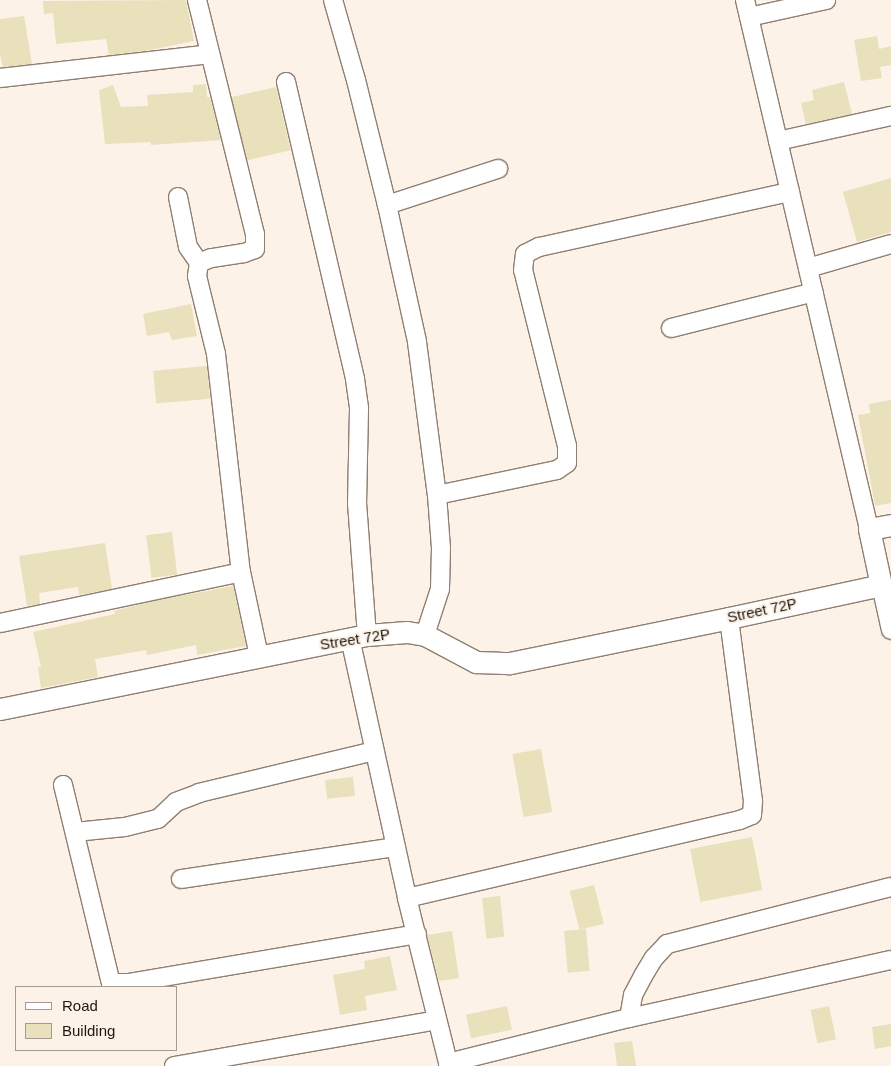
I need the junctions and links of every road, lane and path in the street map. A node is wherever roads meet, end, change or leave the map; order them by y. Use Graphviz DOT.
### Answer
graph roads {
  1 [pos="197,0"];
  2 [pos="332,0"];
  3 [pos="826,0"];
  4 [pos="747,8"];
  5 [pos="210,54"];
  6 [pos="0,78"];
  7 [pos="286,82"];
  8 [pos="891,116"];
  9 [pos="778,141"];
  10 [pos="498,169"];
  11 [pos="790,192"];
  12 [pos="178,197"];
  13 [pos="388,205"];
  14 [pos="891,244"];
  15 [pos="199,263"];
  16 [pos="808,268"];
  17 [pos="814,292"];
  18 [pos="671,328"];
  19 [pos="437,495"];
  20 [pos="891,525"];
  21 [pos="869,529"];
  22 [pos="240,572"];
  23 [pos="881,585"];
  24 [pos="729,618"];
  25 [pos="0,624"];
  26 [pos="891,630"];
  27 [pos="425,635"];
  28 [pos="359,637"];
  29 [pos="259,656"];
  30 [pos="0,709"];
  31 [pos="374,751"];
  32 [pos="63,785"];
  33 [pos="75,832"];
  34 [pos="396,847"];
  35 [pos="181,879"];
  36 [pos="891,887"];
  37 [pos="407,898"];
  38 [pos="417,934"];
  39 [pos="891,960"];
  40 [pos="629,1018"];
  41 [pos="437,1020"];
  42 [pos="448,1065"];
  43 [pos="174,1066"];
  1 -- 5 [label="street"];
  2 -- 13 [label="street"];
  3 -- 4 [label="street"];
  4 -- 9 [label="street"];
  5 -- 6 [label="street"];
  5 -- 15 [label="street"];
  7 -- 28 [label="street"];
  8 -- 9 [label="street"];
  9 -- 11 [label="street"];
  10 -- 13 [label="street"];
  11 -- 16 [label="street"];
  11 -- 19 [label="street"];
  12 -- 15 [label="street"];
  13 -- 19 [label="street"];
  14 -- 16 [label="street"];
  15 -- 22 [label="street"];
  16 -- 17 [label="street"];
  17 -- 18 [label="street"];
  17 -- 21 [label="street"];
  19 -- 27 [label="street"];
  20 -- 21 [label="street"];
  21 -- 23 [label="street"];
  22 -- 25 [label="street"];
  22 -- 29 [label="street"];
  23 -- 24 [label="street, Street 72P"];
  23 -- 26 [label="street"];
  24 -- 27 [label="street, Street 72P"];
  24 -- 37 [label="street"];
  27 -- 28 [label="street, Street 72P"];
  28 -- 29 [label="street, Street 72P"];
  28 -- 31 [label="street"];
  29 -- 30 [label="street, Street 72P"];
  31 -- 33 [label="street"];
  31 -- 34 [label="street"];
  32 -- 33 [label="street"];
  33 -- 38 [label="street"];
  34 -- 35 [label="street"];
  34 -- 37 [label="street"];
  36 -- 40 [label="street"];
  37 -- 38 [label="street"];
  38 -- 41 [label="street"];
  39 -- 40 [label="street"];
  40 -- 42 [label="street"];
  41 -- 42 [label="street"];
  41 -- 43 [label="street"];
}
